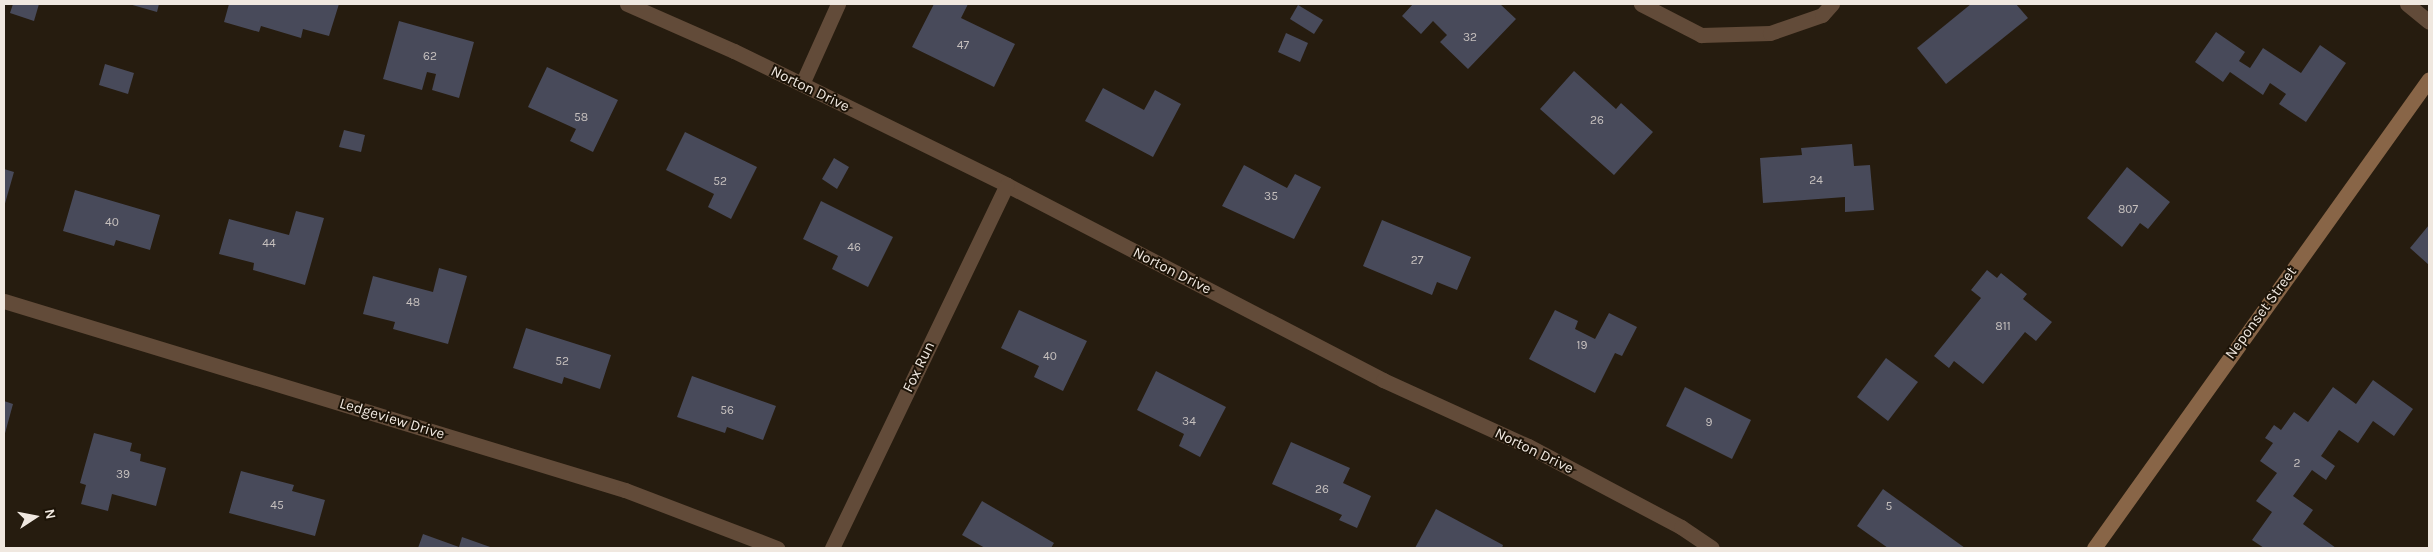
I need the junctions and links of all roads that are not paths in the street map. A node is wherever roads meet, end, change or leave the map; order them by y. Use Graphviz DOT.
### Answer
graph roads {
  1 [pos="627,4"];
  2 [pos="838,4"];
  3 [pos="1641,4"];
  4 [pos="1832,4"];
  5 [pos="2408,4"];
  6 [pos="2429,22"];
  7 [pos="802,84"];
  8 [pos="2427,90"];
  9 [pos="1007,185"];
  10 [pos="4,301"];
  11 [pos="777,548"];
  12 [pos="832,548"];
  13 [pos="1712,548"];
  14 [pos="2094,548"];
  1 -- 7 [label="street, Norton Drive"];
  2 -- 7 [label="street"];
  3 -- 4 [label="street"];
  5 -- 6 [label="street"];
  7 -- 9 [label="street, Norton Drive"];
  8 -- 14 [label="main road, Neponset Street"];
  9 -- 12 [label="street, Fox Run"];
  9 -- 13 [label="street, Norton Drive"];
  10 -- 11 [label="street, Ledgeview Drive"];
}
